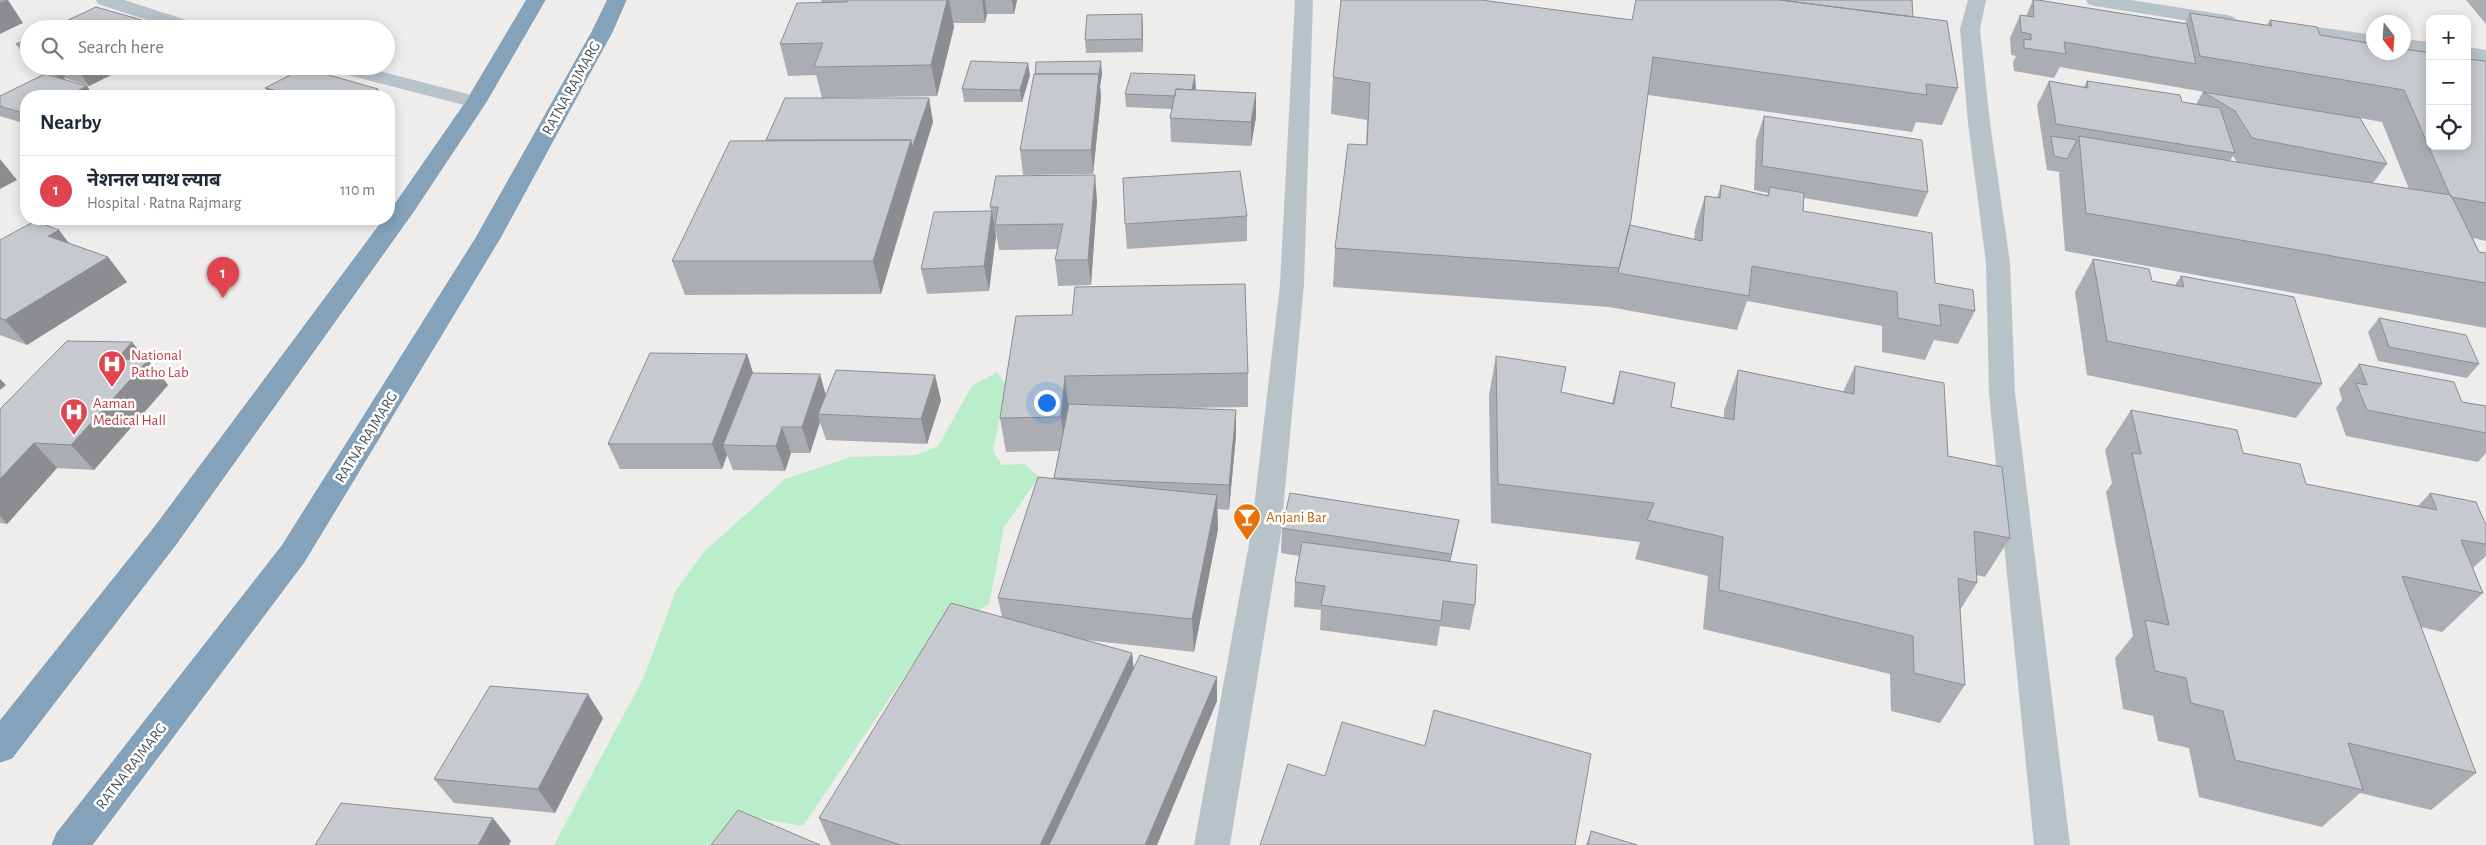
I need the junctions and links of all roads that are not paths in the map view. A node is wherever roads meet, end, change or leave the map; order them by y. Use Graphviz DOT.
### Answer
graph roads {
  1 [pos="105,0"];
  2 [pos="536,0"];
  3 [pos="617,0"];
  4 [pos="1304,0"];
  5 [pos="1977,0"];
  6 [pos="2095,0"];
  7 [pos="167,20"];
  8 [pos="2366,40"];
  9 [pos="2411,46"];
  10 [pos="2426,48"];
  11 [pos="2471,54"];
  12 [pos="2486,56"];
  13 [pos="370,75"];
  14 [pos="476,102"];
  15 [pos="395,221"];
  16 [pos="392,225"];
  17 [pos="0,747"];
  18 [pos="70,845"];
  19 [pos="1212,845"];
  20 [pos="2052,845"];
  1 -- 7 [label="street"];
  2 -- 14 [label="highway"];
  3 -- 18 [label="highway, RATNA RAJMARG"];
  4 -- 19 [label="street"];
  5 -- 20 [label="street"];
  6 -- 8 [label="street"];
  9 -- 10 [label="street"];
  11 -- 12 [label="street"];
  13 -- 14 [label="street"];
  14 -- 15 [label="highway"];
  16 -- 17 [label="highway"];
}
